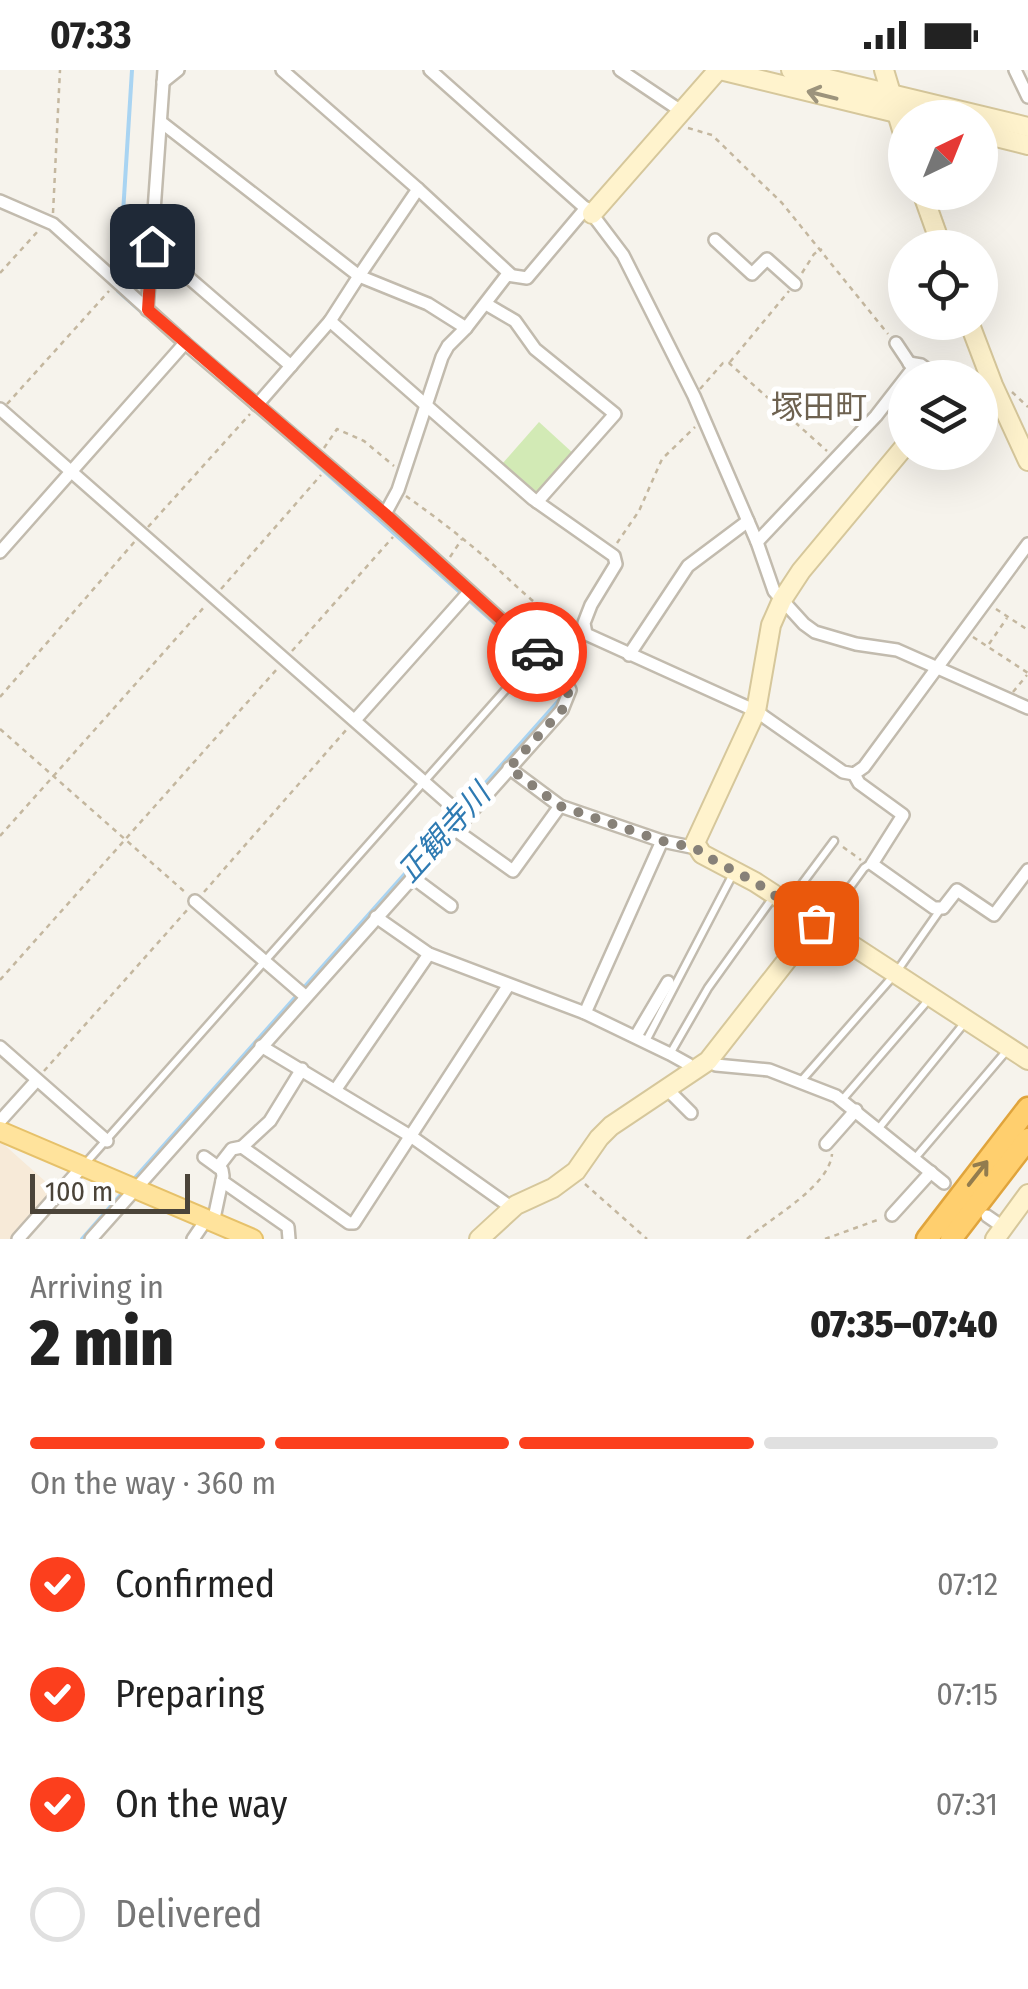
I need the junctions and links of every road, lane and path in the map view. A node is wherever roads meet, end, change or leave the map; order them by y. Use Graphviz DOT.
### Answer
graph roads {
  1 [pos="60,70"];
  2 [pos="178,70"];
  3 [pos="282,70"];
  4 [pos="430,70"];
  5 [pos="620,70"];
  6 [pos="719,70"];
  7 [pos="792,70"];
  8 [pos="884,70"];
  9 [pos="1015,70"];
  10 [pos="163,76"];
  11 [pos="890,93"];
  12 [pos="1028,97"];
  13 [pos="892,100"];
  14 [pos="888,110"];
  15 [pos="679,114"];
  16 [pos="161,122"];
  17 [pos="1028,127"];
  18 [pos="998,138"];
  19 [pos="1028,145"];
  20 [pos="418,189"];
  21 [pos="0,201"];
  22 [pos="589,211"];
  23 [pos="49,223"];
  24 [pos="714,240"];
  25 [pos="152,246"];
  26 [pos="822,249"];
  27 [pos="0,273"];
  28 [pos="510,274"];
  29 [pos="358,276"];
  30 [pos="117,282"];
  31 [pos="795,284"];
  32 [pos="486,304"];
  33 [pos="148,310"];
  34 [pos="330,321"];
  35 [pos="466,328"];
  36 [pos="896,343"];
  37 [pos="186,344"];
  38 [pos="907,360"];
  39 [pos="729,363"];
  40 [pos="291,366"];
  41 [pos="694,396"];
  42 [pos="888,401"];
  43 [pos="426,402"];
  44 [pos="257,405"];
  45 [pos="998,407"];
  46 [pos="1,410"];
  47 [pos="703,418"];
  48 [pos="318,458"];
  49 [pos="836,459"];
  50 [pos="1028,461"];
  51 [pos="329,466"];
  52 [pos="888,466"];
  53 [pos="72,472"];
  54 [pos="404,472"];
  55 [pos="398,490"];
  56 [pos="537,502"];
  57 [pos="385,514"];
  58 [pos="748,521"];
  59 [pos="400,528"];
  60 [pos="142,534"];
  61 [pos="462,538"];
  62 [pos="757,542"];
  63 [pos="1028,544"];
  64 [pos="0,552"];
  65 [pos="610,553"];
  66 [pos="443,568"];
  67 [pos="469,592"];
  68 [pos="214,596"];
  69 [pos="782,600"];
  70 [pos="984,601"];
  71 [pos="1008,617"];
  72 [pos="1028,630"];
  73 [pos="963,631"];
  74 [pos="586,634"];
  75 [pos="988,646"];
  76 [pos="630,655"];
  77 [pos="286,659"];
  78 [pos="937,668"];
  79 [pos="1028,673"];
  80 [pos="508,687"];
  81 [pos="0,697"];
  82 [pos="1008,699"];
  83 [pos="1028,708"];
  84 [pos="756,712"];
  85 [pos="355,720"];
  86 [pos="0,728"];
  87 [pos="509,768"];
  88 [pos="854,774"];
  89 [pos="53,776"];
  90 [pos="423,782"];
  91 [pos="560,806"];
  92 [pos="464,817"];
  93 [pos="454,829"];
  94 [pos="0,836"];
  95 [pos="124,838"];
  96 [pos="662,841"];
  97 [pos="834,841"];
  98 [pos="696,848"];
  99 [pos="872,864"];
  100 [pos="736,870"];
  101 [pos="1028,870"];
  102 [pos="412,877"];
  103 [pos="781,899"];
  104 [pos="195,901"];
  105 [pos="450,906"];
  106 [pos="940,910"];
  107 [pos="376,917"];
  108 [pos="819,925"];
  109 [pos="429,954"];
  110 [pos="266,961"];
  111 [pos="894,974"];
  112 [pos="0,980"];
  113 [pos="668,982"];
  114 [pos="508,986"];
  115 [pos="305,996"];
  116 [pos="931,998"];
  117 [pos="585,1013"];
  118 [pos="967,1020"];
  119 [pos="641,1039"];
  120 [pos="260,1046"];
  121 [pos="0,1047"];
  122 [pos="1022,1052"];
  123 [pos="670,1054"];
  124 [pos="701,1066"];
  125 [pos="302,1068"];
  126 [pos="37,1080"];
  127 [pos="802,1080"];
  128 [pos="666,1088"];
  129 [pos="336,1089"];
  130 [pos="842,1100"];
  131 [pos="1028,1108"];
  132 [pos="856,1110"];
  133 [pos="691,1113"];
  134 [pos="0,1122"];
  135 [pos="879,1128"];
  136 [pos="0,1131"];
  137 [pos="412,1136"];
  138 [pos="107,1140"];
  139 [pos="1028,1140"];
  140 [pos="826,1144"];
  141 [pos="242,1147"];
  142 [pos="916,1156"];
  143 [pos="204,1157"];
  144 [pos="82,1167"];
  145 [pos="218,1167"];
  146 [pos="931,1172"];
  147 [pos="573,1174"];
  148 [pos="222,1181"];
  149 [pos="944,1183"];
  150 [pos="134,1190"];
  151 [pos="1028,1194"];
  152 [pos="512,1208"];
  153 [pos="892,1215"];
  154 [pos="210,1221"];
  155 [pos="995,1227"];
  156 [pos="18,1239"];
  157 [pos="91,1239"];
  158 [pos="192,1239"];
  159 [pos="254,1239"];
  160 [pos="288,1239"];
  161 [pos="479,1239"];
  162 [pos="647,1239"];
  163 [pos="747,1239"];
  164 [pos="825,1239"];
  165 [pos="927,1239"];
  166 [pos="951,1239"];
  1 -- 23 [label="path"];
  2 -- 10 [label="street"];
  3 -- 20 [label="street"];
  4 -- 22 [label="street"];
  5 -- 15 [label="street"];
  14 -- 6 [label="street, one-way"];
  6 -- 15 [label="street"];
  7 -- 11 [label="street"];
  8 -- 11 [label="street"];
  9 -- 12 [label="street"];
  10 -- 16 [label="street"];
  11 -- 13 [label="street"];
  11 -- 17 [label="street"];
  15 -- 22 [label="street"];
  15 -- 26 [label="path"];
  16 -- 25 [label="street"];
  16 -- 29 [label="street"];
  18 -- 19 [label="street"];
  20 -- 28 [label="street"];
  20 -- 29 [label="street"];
  21 -- 23 [label="street"];
  22 -- 28 [label="street"];
  22 -- 41 [label="street"];
  23 -- 27 [label="path"];
  23 -- 30 [label="street"];
  24 -- 31 [label="street"];
  25 -- 33 [label="street"];
  25 -- 40 [label="street"];
  26 -- 31 [label="path"];
  26 -- 36 [label="path"];
  28 -- 32 [label="street"];
  29 -- 34 [label="street"];
  29 -- 35 [label="street"];
  30 -- 33 [label="street"];
  30 -- 46 [label="path"];
  31 -- 39 [label="path"];
  32 -- 35 [label="street"];
  32 -- 56 [label="street"];
  33 -- 37 [label="street"];
  34 -- 40 [label="street"];
  34 -- 43 [label="street"];
  35 -- 43 [label="street"];
  36 -- 38 [label="street"];
  37 -- 44 [label="street"];
  37 -- 53 [label="street"];
  39 -- 41 [label="path"];
  39 -- 49 [label="path"];
  40 -- 44 [label="street"];
  41 -- 47 [label="street"];
  42 -- 49 [label="street"];
  43 -- 54 [label="street"];
  43 -- 56 [label="street"];
  44 -- 48 [label="street"];
  44 -- 60 [label="path"];
  45 -- 50 [label="street"];
  46 -- 53 [label="street"];
  47 -- 58 [label="street"];
  47 -- 65 [label="path"];
  48 -- 51 [label="street"];
  48 -- 54 [label="path"];
  49 -- 62 [label="street"];
  51 -- 57 [label="street"];
  51 -- 68 [label="path"];
  52 -- 69 [label="street"];
  53 -- 60 [label="street"];
  53 -- 64 [label="street"];
  54 -- 55 [label="street"];
  55 -- 57 [label="street"];
  55 -- 61 [label="path"];
  56 -- 65 [label="street"];
  57 -- 59 [label="street"];
  58 -- 62 [label="street"];
  58 -- 76 [label="street"];
  59 -- 66 [label="street"];
  59 -- 77 [label="path"];
  60 -- 68 [label="street"];
  60 -- 81 [label="path"];
  61 -- 66 [label="path"];
  61 -- 74 [label="path"];
  62 -- 69 [label="street"];
  63 -- 70 [label="street"];
  65 -- 74 [label="street"];
  66 -- 67 [label="street"];
  67 -- 85 [label="street"];
  67 -- 87 [label="street"];
  68 -- 77 [label="street"];
  68 -- 89 [label="path"];
  69 -- 78 [label="street"];
  69 -- 84 [label="street"];
  70 -- 71 [label="path"];
  70 -- 73 [label="street"];
  71 -- 72 [label="path"];
  71 -- 75 [label="path"];
  73 -- 75 [label="path"];
  73 -- 78 [label="street"];
  74 -- 76 [label="street"];
  75 -- 79 [label="path"];
  76 -- 84 [label="street"];
  77 -- 85 [label="street"];
  77 -- 95 [label="path"];
  78 -- 82 [label="street"];
  78 -- 88 [label="street"];
  79 -- 82 [label="path"];
  80 -- 90 [label="lane"];
  82 -- 83 [label="street"];
  84 -- 88 [label="street"];
  84 -- 98 [label="street"];
  85 -- 90 [label="street"];
  86 -- 89 [label="path"];
  87 -- 91 [label="street"];
  87 -- 92 [label="street"];
  88 -- 99 [label="street"];
  89 -- 94 [label="path"];
  89 -- 95 [label="path"];
  90 -- 92 [label="street"];
  90 -- 110 [label="lane"];
  91 -- 93 [label="street"];
  91 -- 96 [label="street"];
  92 -- 93 [label="street"];
  93 -- 102 [label="street"];
  95 -- 104 [label="path"];
  95 -- 112 [label="path"];
  96 -- 98 [label="street"];
  96 -- 117 [label="street"];
  97 -- 99 [label="path"];
  97 -- 103 [label="lane"];
  98 -- 100 [label="street"];
  99 -- 106 [label="street"];
  99 -- 108 [label="lane"];
  100 -- 103 [label="street"];
  100 -- 119 [label="lane"];
  101 -- 106 [label="street"];
  102 -- 105 [label="street"];
  102 -- 107 [label="street"];
  103 -- 108 [label="street"];
  103 -- 123 [label="lane"];
  104 -- 110 [label="street"];
  106 -- 111 [label="lane"];
  107 -- 109 [label="street"];
  107 -- 115 [label="street"];
  108 -- 111 [label="street"];
  108 -- 124 [label="street"];
  109 -- 114 [label="street"];
  109 -- 129 [label="street"];
  110 -- 115 [label="street"];
  110 -- 138 [label="lane"];
  111 -- 116 [label="street"];
  111 -- 127 [label="lane"];
  113 -- 119 [label="street"];
  114 -- 117 [label="street"];
  114 -- 137 [label="street"];
  115 -- 120 [label="street"];
  116 -- 118 [label="street"];
  116 -- 130 [label="lane"];
  117 -- 119 [label="street"];
  118 -- 122 [label="street"];
  118 -- 135 [label="lane"];
  119 -- 123 [label="street"];
  120 -- 125 [label="street"];
  120 -- 150 [label="street"];
  121 -- 126 [label="street"];
  122 -- 142 [label="lane"];
  123 -- 124 [label="street"];
  124 -- 127 [label="street"];
  124 -- 128 [label="street"];
  125 -- 129 [label="street"];
  125 -- 141 [label="street"];
  126 -- 134 [label="street"];
  126 -- 138 [label="street"];
  127 -- 130 [label="street"];
  128 -- 133 [label="street"];
  128 -- 147 [label="street"];
  129 -- 137 [label="street"];
  130 -- 132 [label="street"];
  165 -- 131 [label="highway, one-way"];
  132 -- 135 [label="street"];
  132 -- 140 [label="street"];
  135 -- 142 [label="street"];
  136 -- 144 [label="main road"];
  137 -- 141 [label="street"];
  137 -- 152 [label="street"];
  138 -- 144 [label="lane"];
  139 -- 166 [label="highway"];
  140 -- 163 [label="path"];
  141 -- 145 [label="street"];
  142 -- 146 [label="street"];
  143 -- 145 [label="street"];
  144 -- 150 [label="main road"];
  144 -- 156 [label="street"];
  145 -- 148 [label="street"];
  146 -- 149 [label="street"];
  146 -- 153 [label="street"];
  147 -- 152 [label="street"];
  147 -- 162 [label="path"];
  148 -- 154 [label="street"];
  148 -- 160 [label="street"];
  150 -- 154 [label="main road"];
  150 -- 157 [label="street"];
  151 -- 155 [label="street"];
  152 -- 161 [label="street"];
  153 -- 164 [label="path"];
  154 -- 158 [label="street"];
  154 -- 159 [label="main road"];
}
